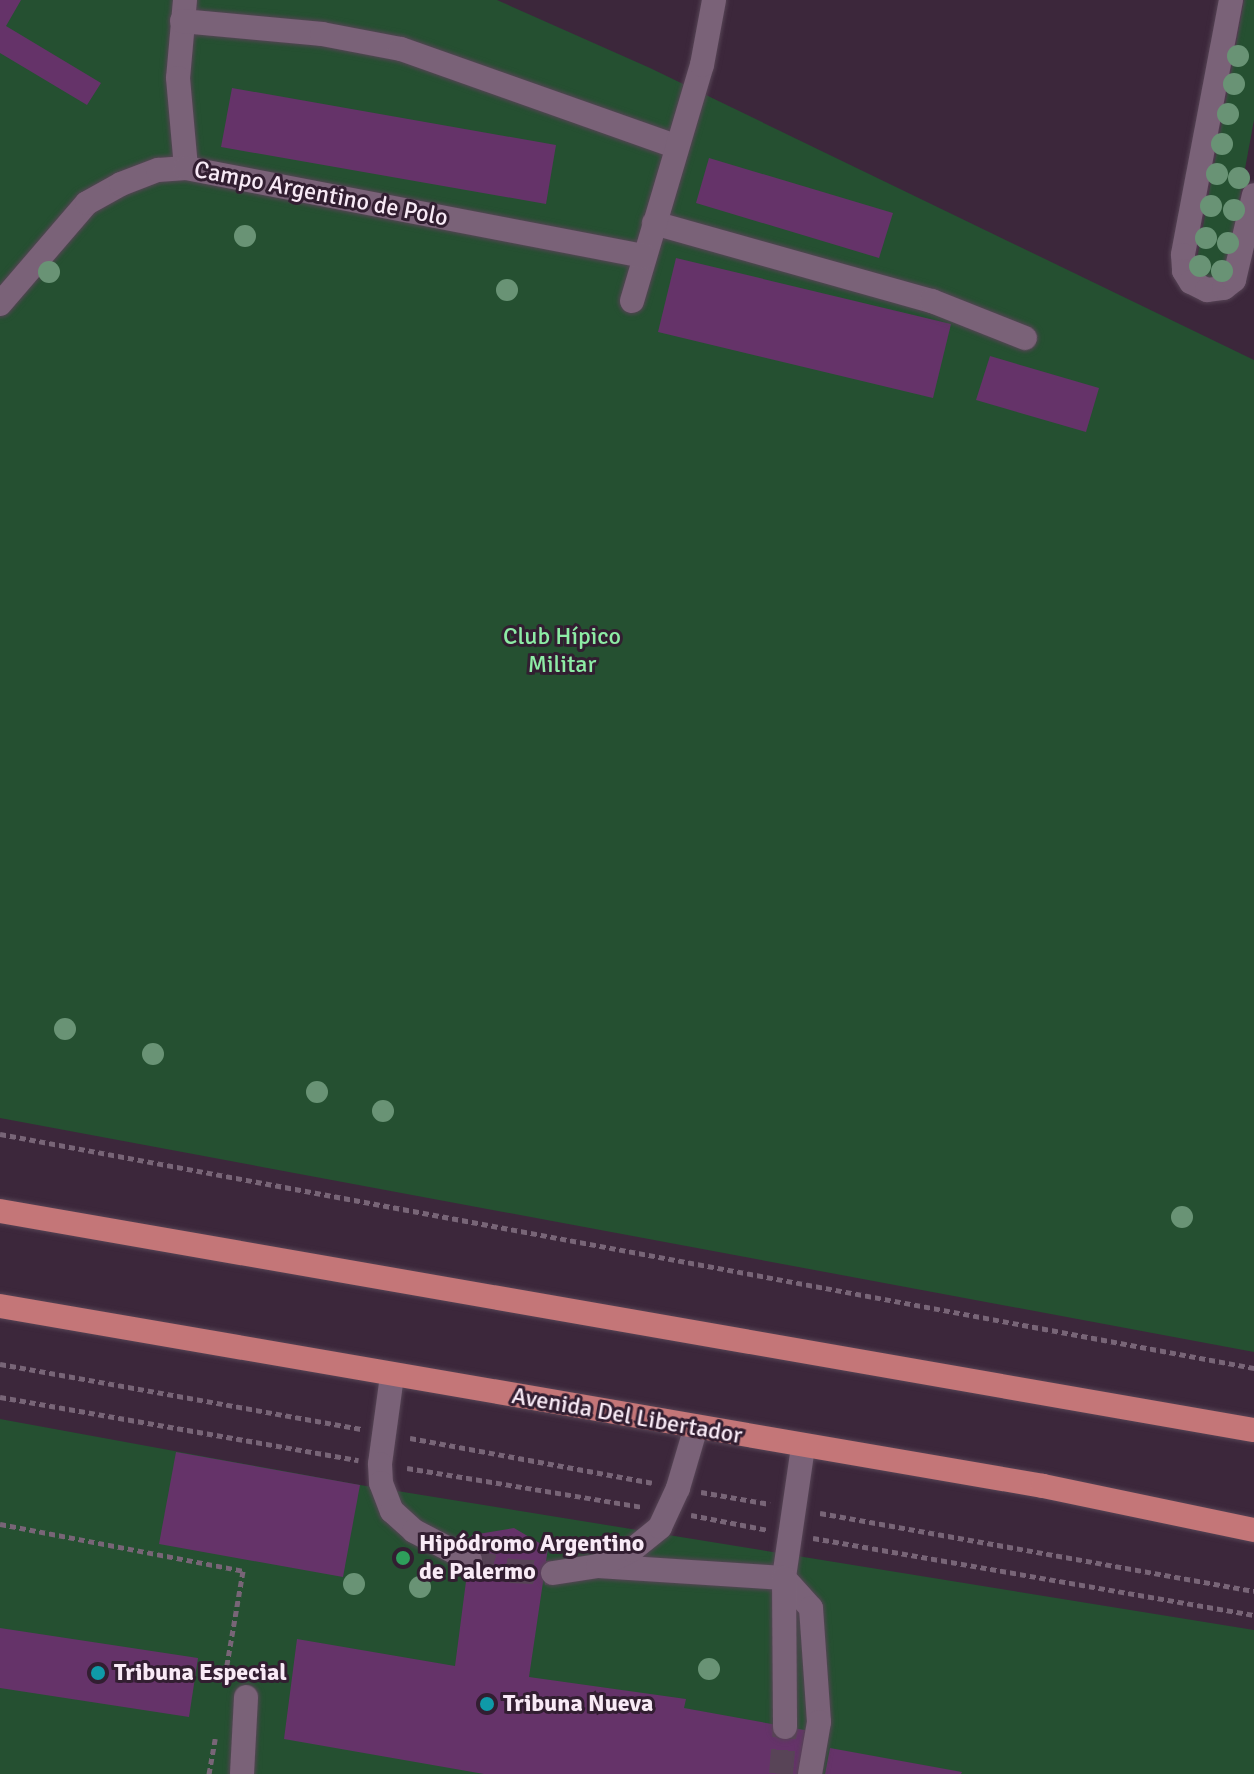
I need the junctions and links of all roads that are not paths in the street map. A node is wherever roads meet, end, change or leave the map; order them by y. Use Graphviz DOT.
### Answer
graph roads {
  1 [pos="714,0"];
  2 [pos="1231,0"];
  3 [pos="183,10"];
  4 [pos="675,146"];
  5 [pos="186,168"];
  6 [pos="1254,195"];
  7 [pos="654,223"];
  8 [pos="645,256"];
  9 [pos="632,301"];
  10 [pos="0,304"];
  11 [pos="1025,338"];
  12 [pos="0,1211"];
  13 [pos="0,1306"];
  14 [pos="392,1376"];
  15 [pos="696,1427"];
  16 [pos="1254,1430"];
  17 [pos="803,1447"];
  18 [pos="1254,1530"];
  19 [pos="470,1560"];
  20 [pos="598,1566"];
  21 [pos="553,1573"];
  22 [pos="784,1578"];
  23 [pos="234,1696"];
  24 [pos="785,1727"];
  25 [pos="242,1774"];
  26 [pos="810,1774"];
  1 -- 4 [label="street"];
  2 -- 6 [label="street"];
  3 -- 4 [label="street"];
  3 -- 5 [label="street"];
  4 -- 7 [label="street"];
  5 -- 8 [label="street, Campo Argentino de Polo"];
  5 -- 10 [label="street, Campo Argentino de Polo"];
  7 -- 8 [label="street"];
  7 -- 11 [label="street"];
  8 -- 9 [label="street"];
  12 -- 16 [label="main road"];
  13 -- 14 [label="main road, Avenida Del Libertador"];
  14 -- 15 [label="main road, Avenida Del Libertador"];
  14 -- 19 [label="street"];
  15 -- 17 [label="main road, Avenida Del Libertador"];
  15 -- 20 [label="street"];
  17 -- 18 [label="main road, Avenida Del Libertador"];
  17 -- 22 [label="street"];
  20 -- 21 [label="street"];
  20 -- 22 [label="street"];
  22 -- 24 [label="street"];
  22 -- 26 [label="street"];
  23 -- 25 [label="street"];
}
